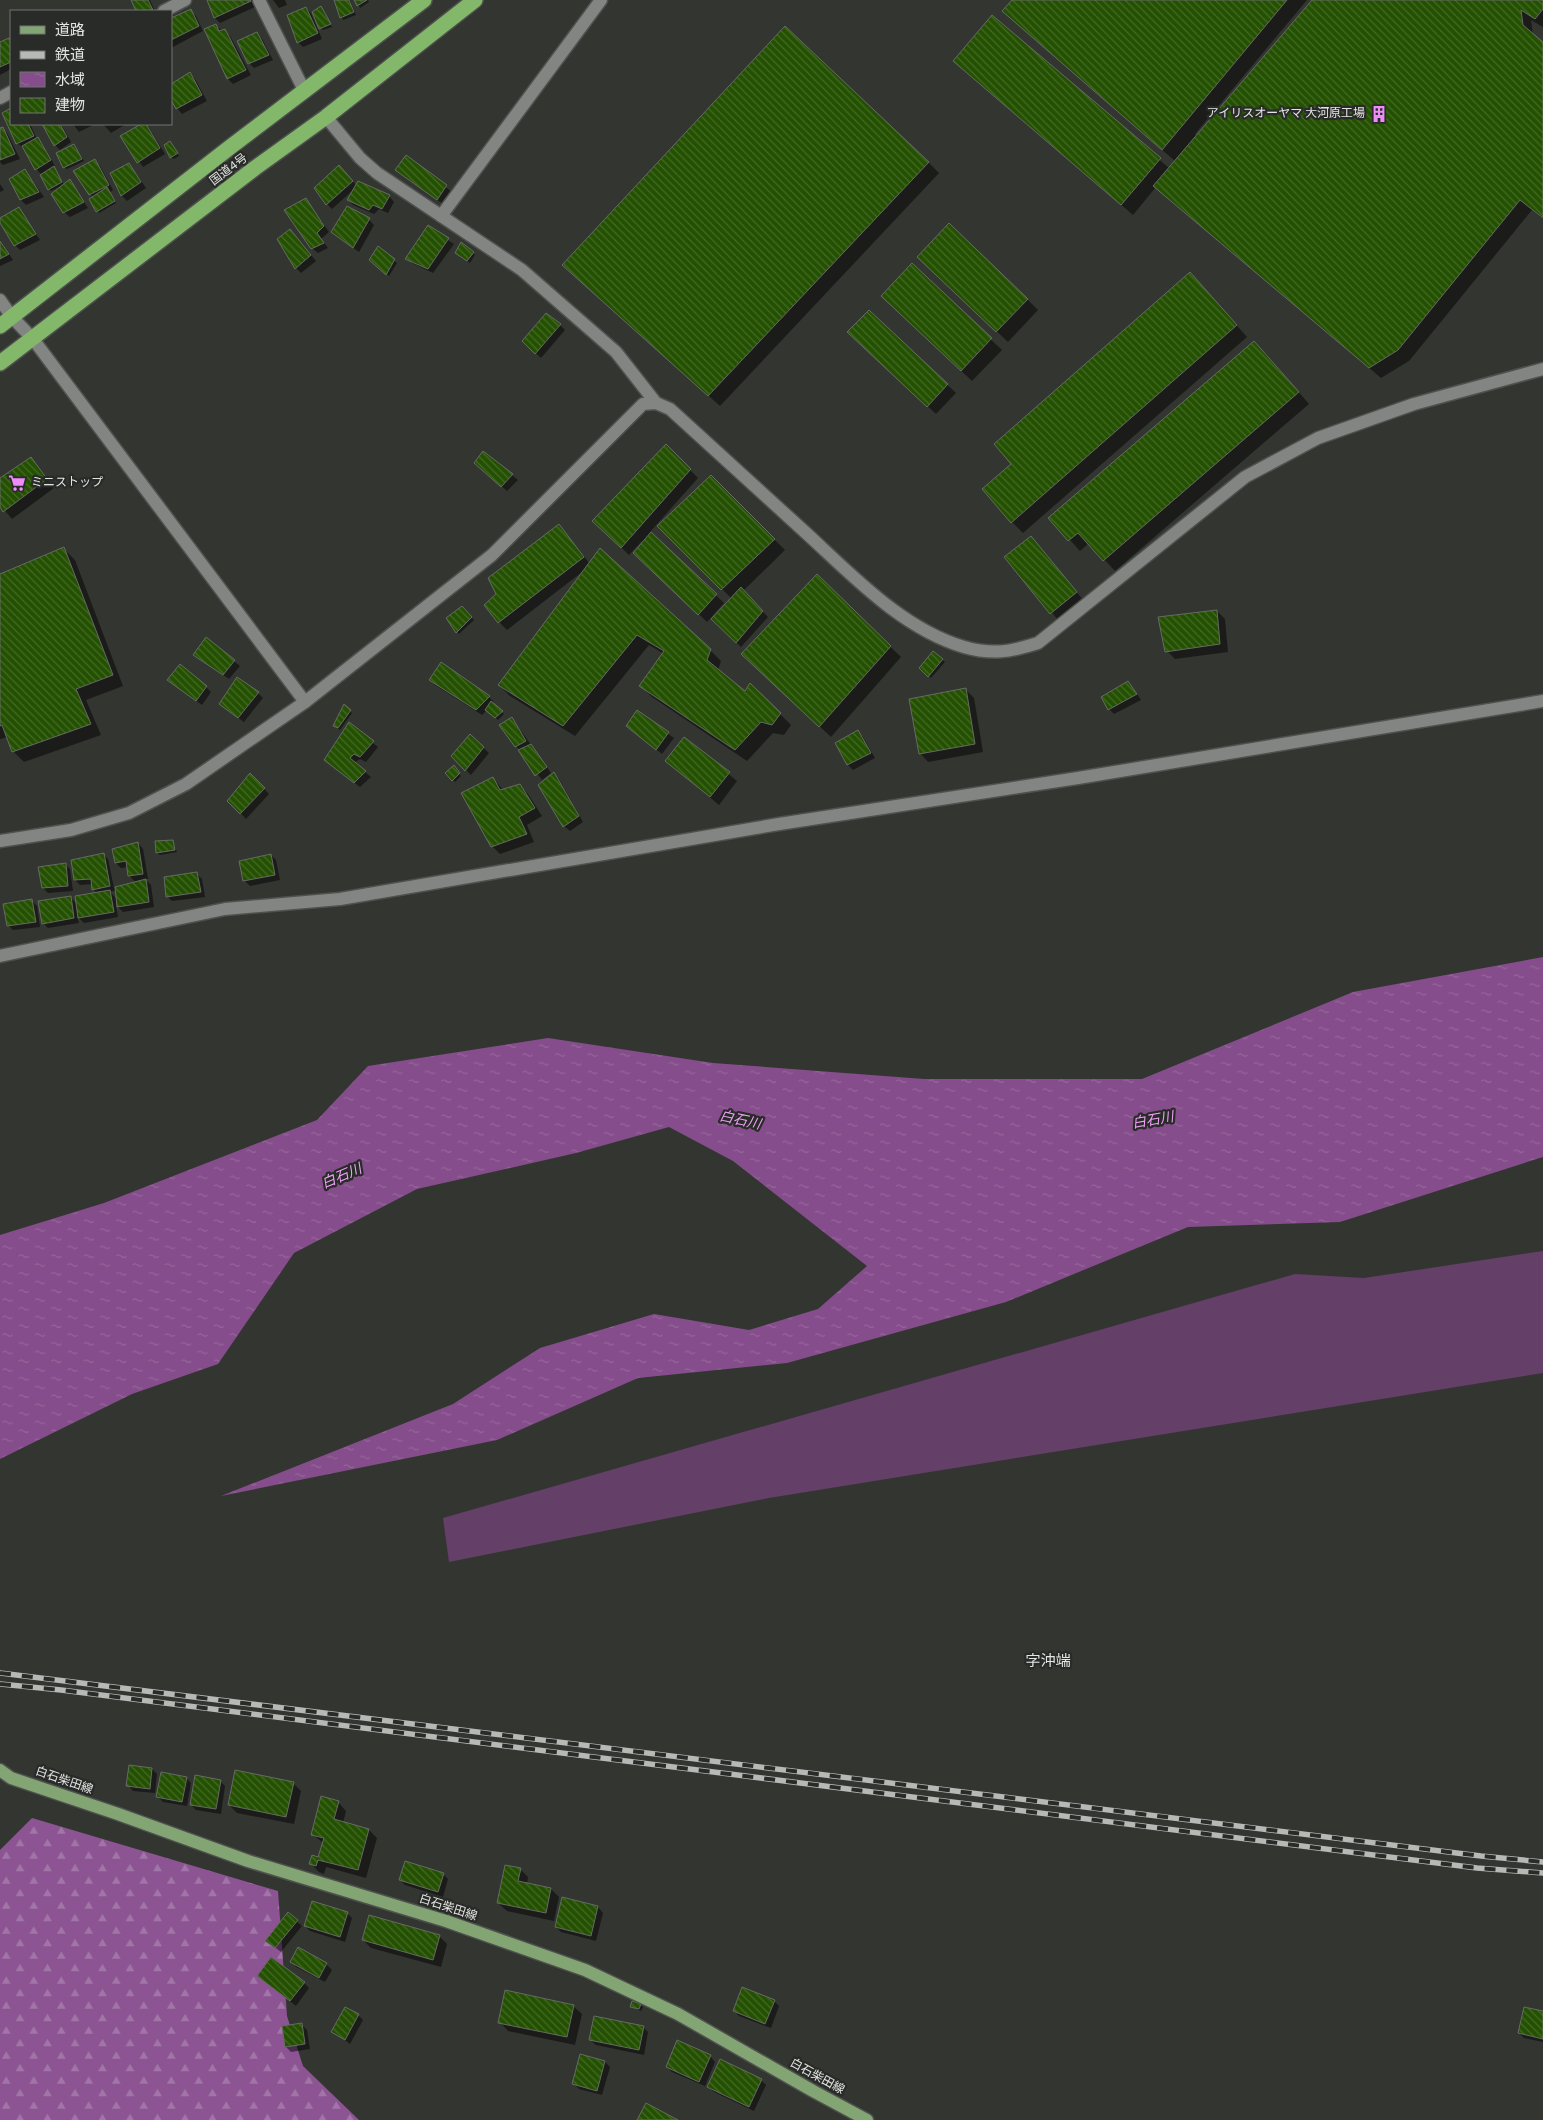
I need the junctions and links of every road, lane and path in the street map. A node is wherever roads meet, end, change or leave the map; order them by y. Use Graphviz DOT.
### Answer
graph roads {
  1 [pos="185,0"];
  2 [pos="259,0"];
  3 [pos="424,0"];
  4 [pos="475,0"];
  5 [pos="601,0"];
  6 [pos="166,10"];
  7 [pos="305,92"];
  8 [pos="326,117"];
  9 [pos="442,216"];
  10 [pos="0,300"];
  11 [pos="6,321"];
  12 [pos="33,339"];
  13 [pos="0,364"];
  14 [pos="1543,369"];
  15 [pos="656,403"];
  16 [pos="1543,701"];
  17 [pos="305,702"];
  18 [pos="0,841"];
  19 [pos="0,956"];
  20 [pos="0,1770"];
  21 [pos="867,2120"];
  1 -- 6 [label="street"];
  2 -- 7 [label="street"];
  3 -- 7 [label="highway, 国道4号"];
  4 -- 8 [label="highway, 国道4号"];
  5 -- 9 [label="street"];
  7 -- 11 [label="highway, 国道4号"];
  8 -- 9 [label="street"];
  8 -- 12 [label="highway, 国道4号"];
  9 -- 15 [label="street"];
  10 -- 11 [label="street"];
  11 -- 12 [label="street"];
  12 -- 13 [label="highway, 国道4号"];
  12 -- 17 [label="street"];
  14 -- 15 [label="street"];
  15 -- 17 [label="street"];
  16 -- 19 [label="street"];
  17 -- 18 [label="street"];
  20 -- 21 [label="main road, 白石柴田線"];
}
